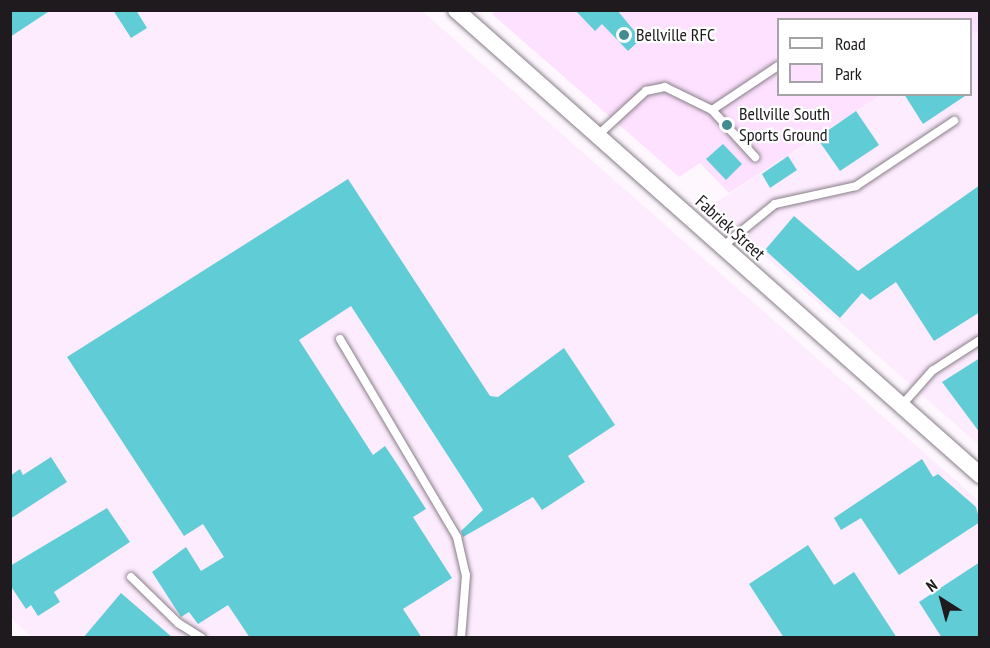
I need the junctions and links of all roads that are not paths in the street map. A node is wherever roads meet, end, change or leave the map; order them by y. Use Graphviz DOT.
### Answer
graph roads {
  1 [pos="456,10"];
  2 [pos="777,67"];
  3 [pos="712,110"];
  4 [pos="954,121"];
  5 [pos="597,136"];
  6 [pos="755,157"];
  7 [pos="722,247"];
  8 [pos="340,339"];
  9 [pos="980,340"];
  10 [pos="902,406"];
  11 [pos="980,475"];
  12 [pos="131,577"];
  13 [pos="202,638"];
  14 [pos="461,638"];
  1 -- 5 [label="street, Fabriek Street"];
  2 -- 3 [label="lane"];
  3 -- 5 [label="lane"];
  3 -- 6 [label="lane"];
  4 -- 7 [label="lane"];
  5 -- 7 [label="street, Fabriek Street"];
  7 -- 10 [label="street, Fabriek Street"];
  8 -- 14 [label="lane"];
  9 -- 10 [label="lane"];
  10 -- 11 [label="street, Fabriek Street"];
  12 -- 13 [label="lane"];
}
